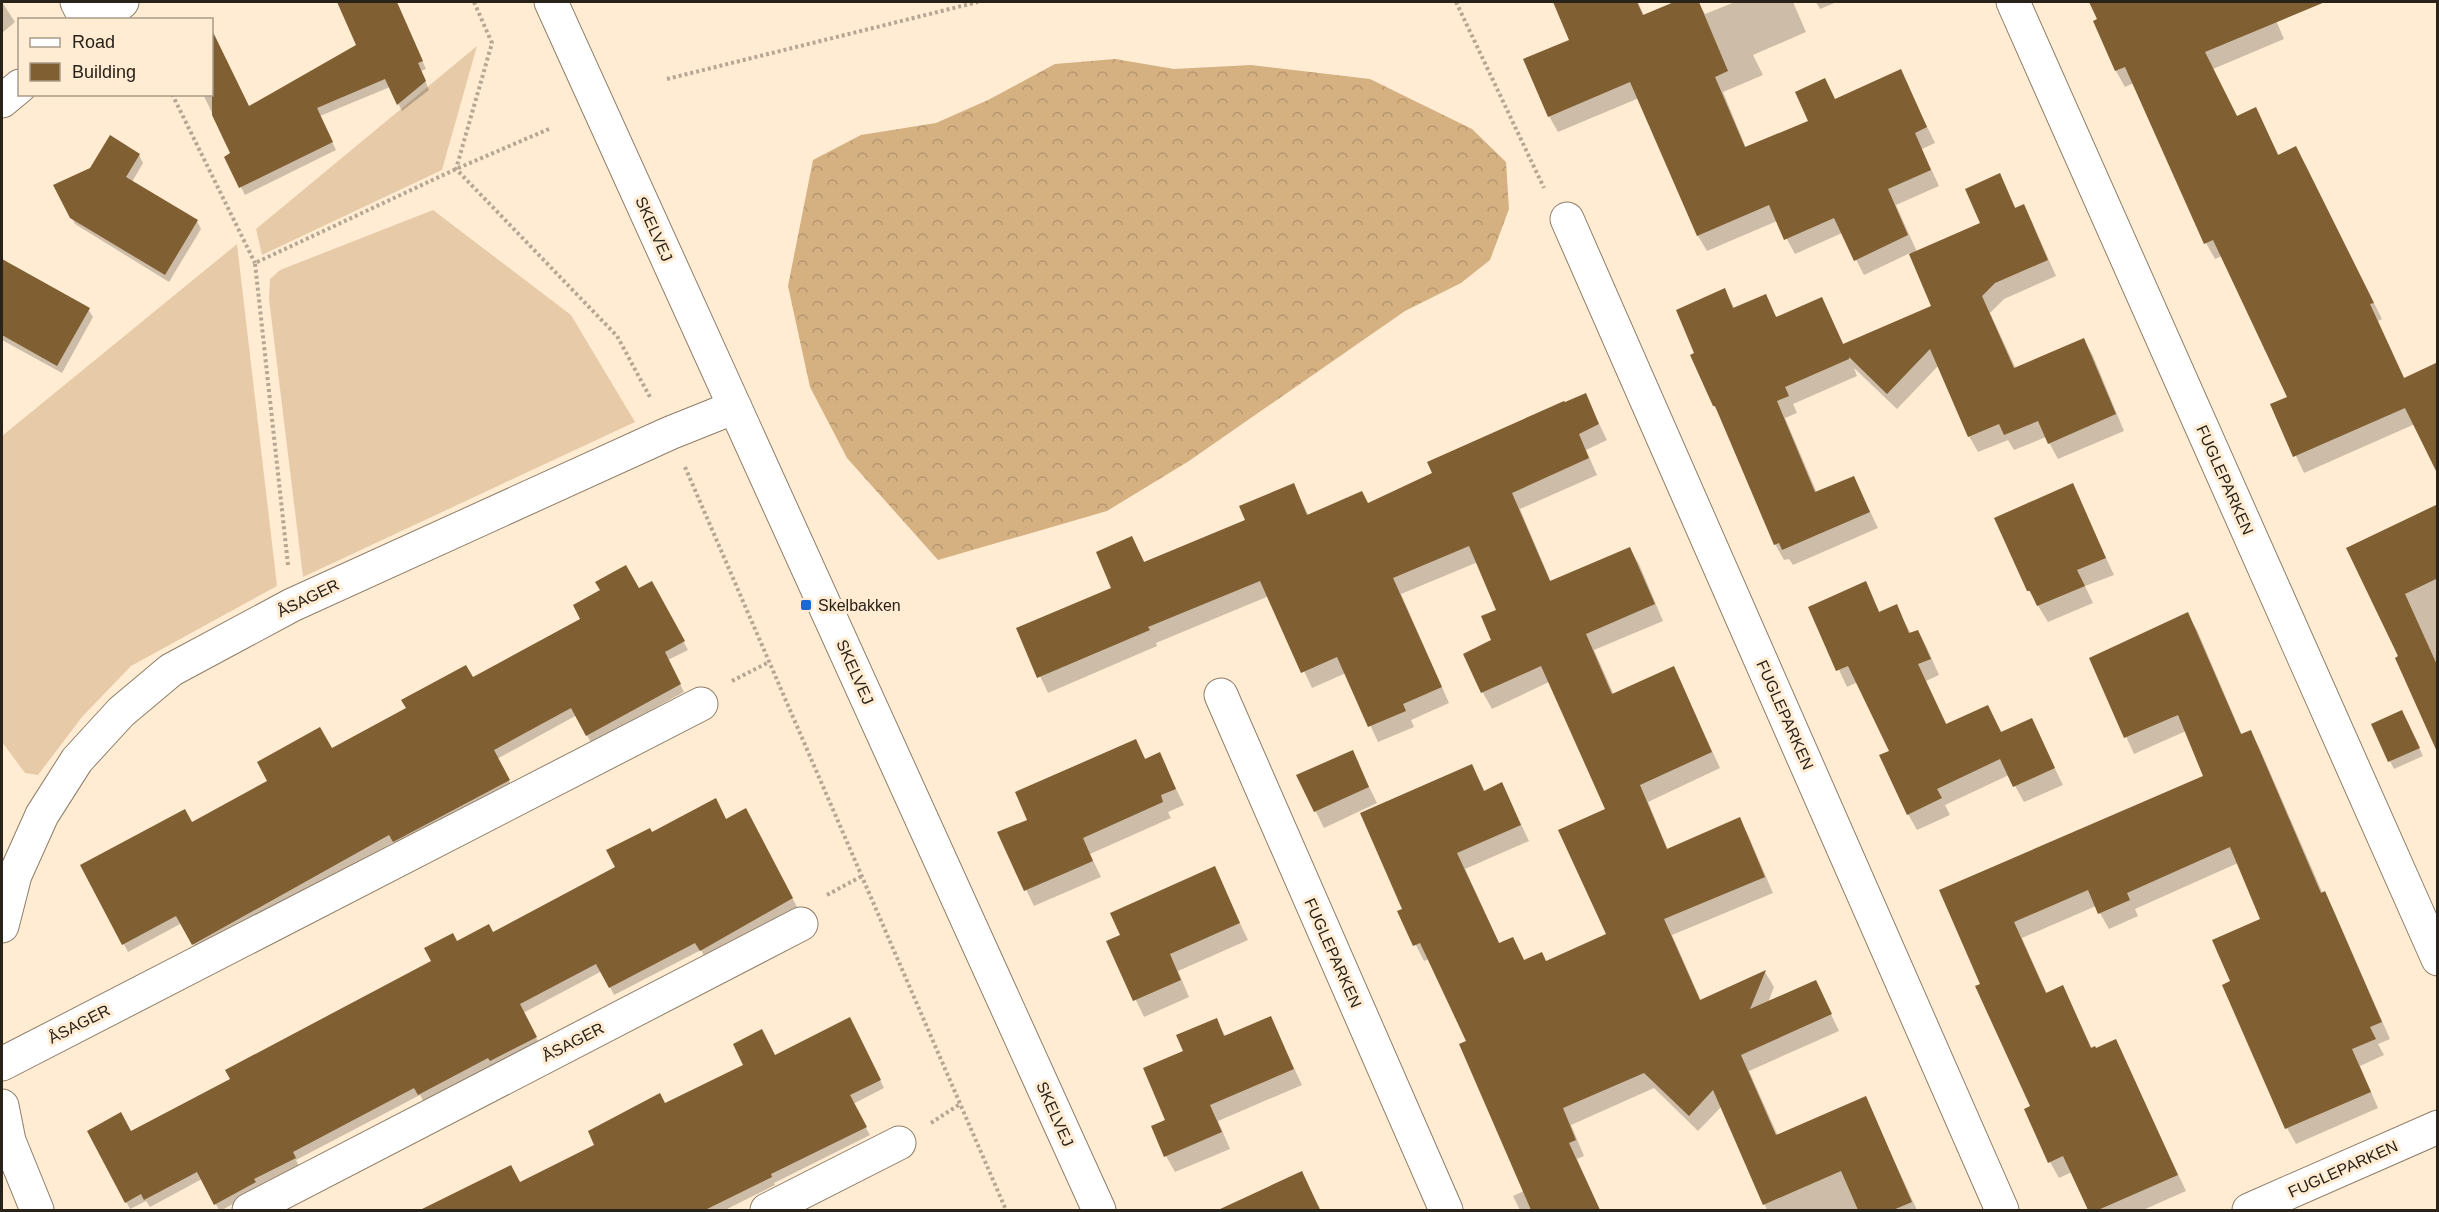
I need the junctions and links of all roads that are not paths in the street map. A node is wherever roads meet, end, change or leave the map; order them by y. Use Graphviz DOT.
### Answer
graph roads {
  1 [pos="77,2"];
  2 [pos="122,2"];
  3 [pos="551,2"];
  4 [pos="2013,2"];
  5 [pos="85,18"];
  6 [pos="102,18"];
  7 [pos="18,88"];
  8 [pos="2,101"];
  9 [pos="1567,219"];
  10 [pos="735,407"];
  11 [pos="1221,694"];
  12 [pos="701,704"];
  13 [pos="801,924"];
  14 [pos="2,926"];
  15 [pos="2438,958"];
  16 [pos="2,1064"];
  17 [pos="2,1106"];
  18 [pos="2438,1127"];
  19 [pos="899,1143"];
  20 [pos="36,1210"];
  21 [pos="249,1210"];
  22 [pos="767,1210"];
  23 [pos="1099,1210"];
  24 [pos="1446,1210"];
  25 [pos="2002,1210"];
  26 [pos="2249,1210"];
  1 -- 5 [label="street"];
  2 -- 6 [label="street"];
  3 -- 10 [label="street, SKELVEJ"];
  4 -- 15 [label="street, FUGLEPARKEN"];
  7 -- 8 [label="street"];
  9 -- 25 [label="street, FUGLEPARKEN"];
  10 -- 14 [label="street, ÅSAGER"];
  10 -- 23 [label="street, SKELVEJ"];
  11 -- 24 [label="street, FUGLEPARKEN"];
  12 -- 16 [label="street, ÅSAGER"];
  13 -- 21 [label="street, ÅSAGER"];
  17 -- 20 [label="street"];
  18 -- 26 [label="street, FUGLEPARKEN"];
  19 -- 22 [label="street"];
}
